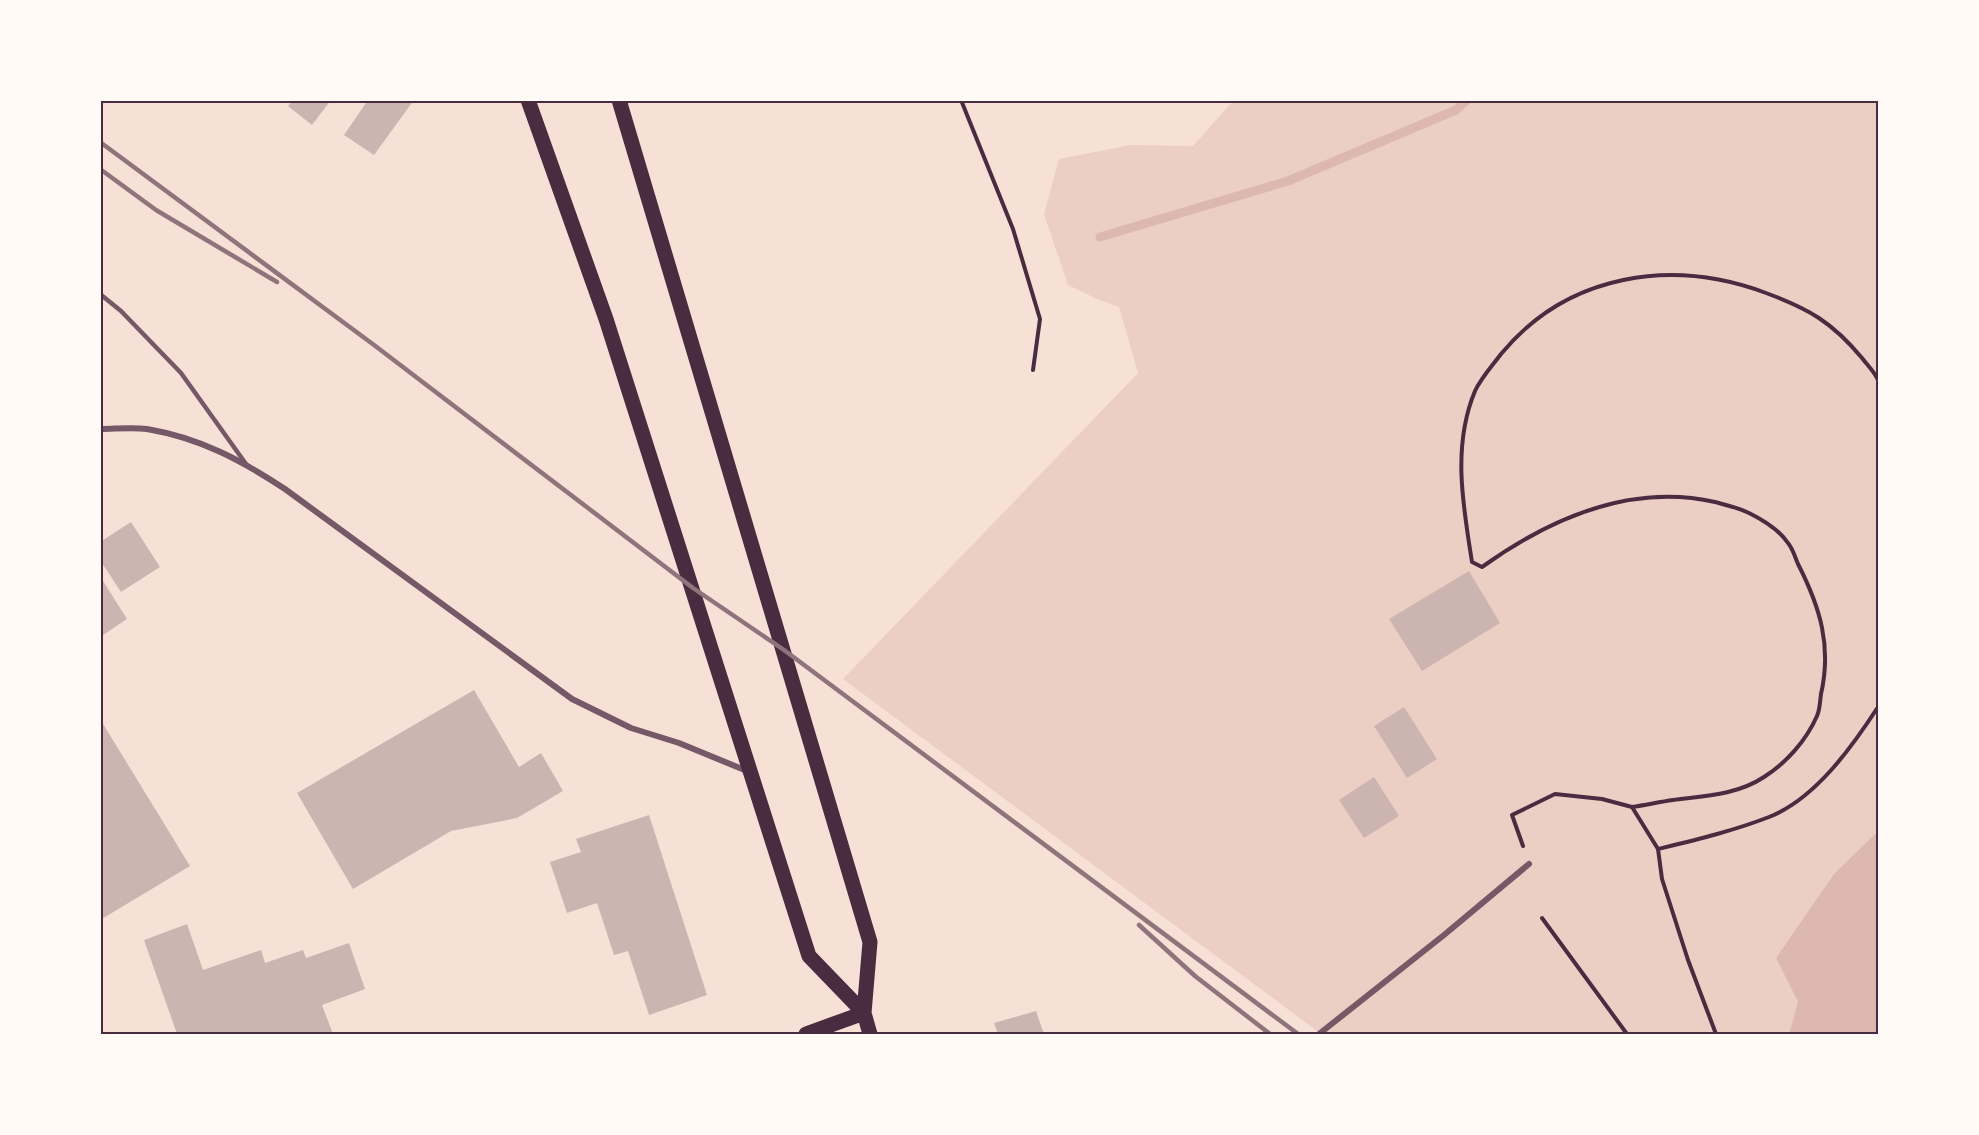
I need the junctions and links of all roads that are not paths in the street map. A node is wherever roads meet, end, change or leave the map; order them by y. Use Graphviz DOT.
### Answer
graph roads {
  1 [pos="528,100"];
  2 [pos="620,100"];
  3 [pos="100,294"];
  4 [pos="100,429"];
  5 [pos="246,464"];
  6 [pos="749,771"];
  7 [pos="1529,864"];
  8 [pos="864,1013"];
  9 [pos="806,1035"];
  10 [pos="870,1035"];
  11 [pos="1319,1035"];
  1 -- 6 [label="main road"];
  2 -- 8 [label="main road"];
  3 -- 5 [label="lane"];
  4 -- 5 [label="street"];
  5 -- 6 [label="street"];
  6 -- 8 [label="main road"];
  7 -- 11 [label="street"];
  8 -- 9 [label="main road"];
  8 -- 10 [label="main road"];
}
